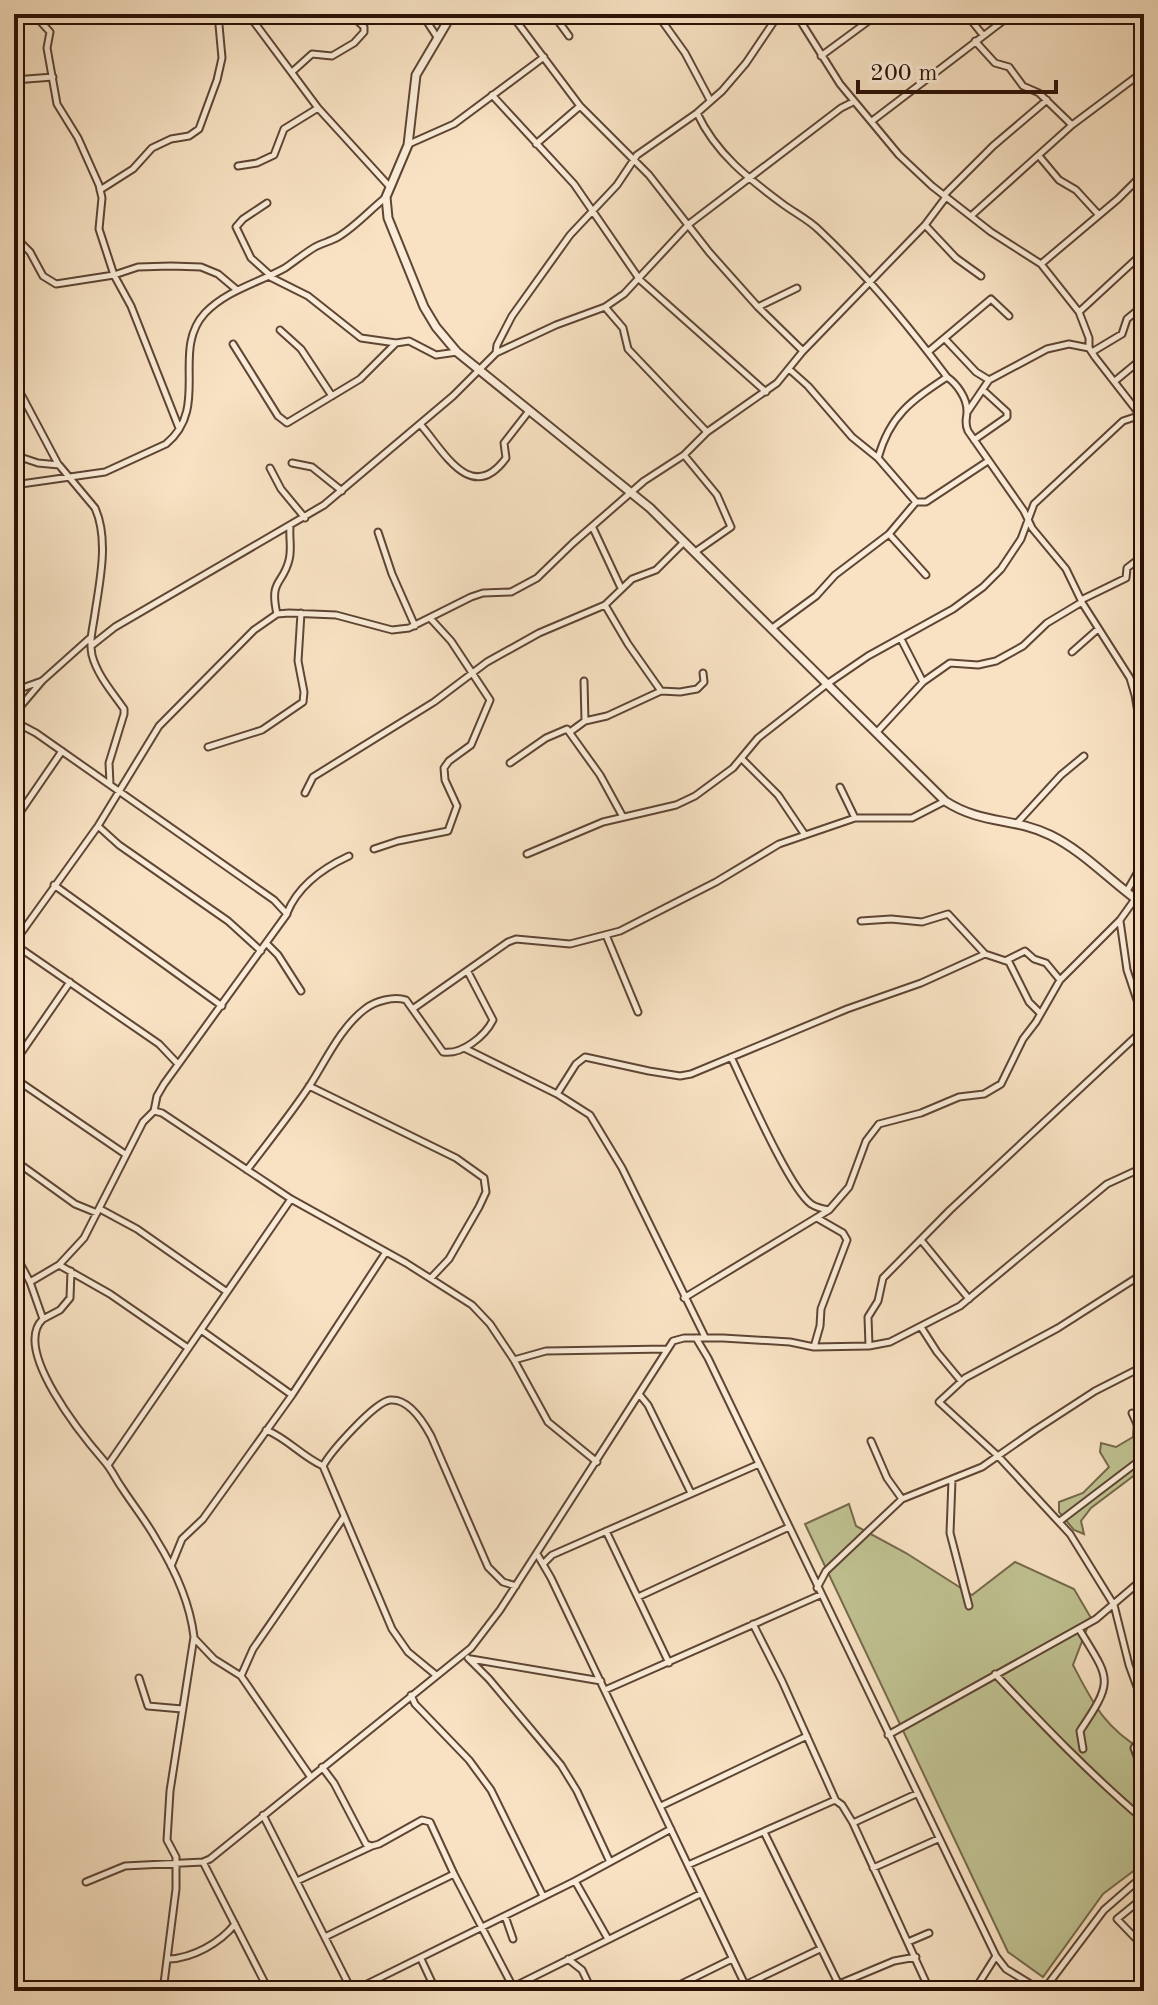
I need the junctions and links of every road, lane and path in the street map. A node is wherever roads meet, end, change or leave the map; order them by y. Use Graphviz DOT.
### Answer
graph roads {
  1 [pos="24,14"];
  2 [pos="218,14"];
  3 [pos="248,14"];
  4 [pos="350,14"];
  5 [pos="422,14"];
  6 [pos="452,14"];
  7 [pos="511,14"];
  8 [pos="553,14"];
  9 [pos="657,14"];
  10 [pos="779,14"];
  11 [pos="878,14"];
  12 [pos="966,14"];
  13 [pos="1012,14"];
  14 [pos="1132,14"];
  15 [pos="798,15"];
  16 [pos="1144,28"];
  17 [pos="983,35"];
  18 [pos="569,36"];
  19 [pos="437,37"];
  20 [pos="975,41"];
  21 [pos="821,56"];
  22 [pos="544,57"];
  23 [pos="1144,71"];
  24 [pos="292,72"];
  25 [pos="53,77"];
  26 [pos="14,80"];
  27 [pos="492,95"];
  28 [pos="710,100"];
  29 [pos="1047,100"];
  30 [pos="853,102"];
  31 [pos="580,106"];
  32 [pos="318,108"];
  33 [pos="697,113"];
  34 [pos="872,121"];
  35 [pos="1072,125"];
  36 [pos="536,144"];
  37 [pos="408,145"];
  38 [pos="1039,156"];
  39 [pos="633,161"];
  40 [pos="238,166"];
  41 [pos="1144,173"];
  42 [pos="748,179"];
  43 [pos="390,187"];
  44 [pos="100,190"];
  45 [pos="945,196"];
  46 [pos="386,197"];
  47 [pos="267,203"];
  48 [pos="592,209"];
  49 [pos="1098,214"];
  50 [pos="971,216"];
  51 [pos="689,224"];
  52 [pos="925,225"];
  53 [pos="14,236"];
  54 [pos="1144,252"];
  55 [pos="1041,264"];
  56 [pos="114,275"];
  57 [pos="269,276"];
  58 [pos="981,276"];
  59 [pos="640,280"];
  60 [pos="871,282"];
  61 [pos="797,288"];
  62 [pos="237,290"];
  63 [pos="1144,305"];
  64 [pos="605,307"];
  65 [pos="758,307"];
  66 [pos="1079,312"];
  67 [pos="1009,316"];
  68 [pos="280,330"];
  69 [pos="945,339"];
  70 [pos="396,343"];
  71 [pos="233,344"];
  72 [pos="1090,350"];
  73 [pos="803,351"];
  74 [pos="457,352"];
  75 [pos="928,352"];
  76 [pos="496,353"];
  77 [pos="1144,357"];
  78 [pos="789,369"];
  79 [pos="480,370"];
  80 [pos="947,377"];
  81 [pos="989,380"];
  82 [pos="14,381"];
  83 [pos="1115,381"];
  84 [pos="983,390"];
  85 [pos="766,392"];
  86 [pos="332,396"];
  87 [pos="530,410"];
  88 [pos="967,411"];
  89 [pos="1143,416"];
  90 [pos="420,424"];
  91 [pos="179,428"];
  92 [pos="707,432"];
  93 [pos="974,440"];
  94 [pos="14,455"];
  95 [pos="684,455"];
  96 [pos="878,458"];
  97 [pos="988,461"];
  98 [pos="292,463"];
  99 [pos="59,465"];
  100 [pos="270,468"];
  101 [pos="72,478"];
  102 [pos="14,485"];
  103 [pos="342,491"];
  104 [pos="631,494"];
  105 [pos="916,502"];
  106 [pos="305,518"];
  107 [pos="1028,520"];
  108 [pos="290,527"];
  109 [pos="593,528"];
  110 [pos="378,532"];
  111 [pos="889,534"];
  112 [pos="685,541"];
  113 [pos="695,552"];
  114 [pos="1144,555"];
  115 [pos="926,575"];
  116 [pos="621,588"];
  117 [pos="1082,601"];
  118 [pos="605,605"];
  119 [pos="301,613"];
  120 [pos="277,614"];
  121 [pos="430,618"];
  122 [pos="415,626"];
  123 [pos="770,629"];
  124 [pos="1098,629"];
  125 [pos="90,638"];
  126 [pos="901,639"];
  127 [pos="91,646"];
  128 [pos="1072,652"];
  129 [pos="470,673"];
  130 [pos="703,673"];
  131 [pos="42,681"];
  132 [pos="584,681"];
  133 [pos="923,682"];
  134 [pos="827,684"];
  135 [pos="14,691"];
  136 [pos="661,691"];
  137 [pos="14,714"];
  138 [pos="585,721"];
  139 [pos="14,726"];
  140 [pos="570,732"];
  141 [pos="876,733"];
  142 [pos="208,747"];
  143 [pos="1144,747"];
  144 [pos="62,751"];
  145 [pos="1084,756"];
  146 [pos="742,759"];
  147 [pos="510,763"];
  148 [pos="110,785"];
  149 [pos="840,787"];
  150 [pos="119,791"];
  151 [pos="305,793"];
  152 [pos="945,801"];
  153 [pos="623,817"];
  154 [pos="855,818"];
  155 [pos="14,821"];
  156 [pos="1017,823"];
  157 [pos="98,826"];
  158 [pos="805,835"];
  159 [pos="374,849"];
  160 [pos="527,854"];
  161 [pos="349,856"];
  162 [pos="1144,861"];
  163 [pos="54,885"];
  164 [pos="1126,892"];
  165 [pos="1135,899"];
  166 [pos="1144,905"];
  167 [pos="287,914"];
  168 [pos="1120,920"];
  169 [pos="861,921"];
  170 [pos="606,935"];
  171 [pos="14,944"];
  172 [pos="267,944"];
  173 [pos="261,951"];
  174 [pos="985,954"];
  175 [pos="1007,960"];
  176 [pos="468,972"];
  177 [pos="1060,980"];
  178 [pos="70,982"];
  179 [pos="301,991"];
  180 [pos="222,1006"];
  181 [pos="414,1008"];
  182 [pos="638,1012"];
  183 [pos="1040,1013"];
  184 [pos="1144,1021"];
  185 [pos="1144,1029"];
  186 [pos="464,1048"];
  187 [pos="731,1057"];
  188 [pos="14,1063"];
  189 [pos="178,1064"];
  190 [pos="14,1078"];
  191 [pos="309,1086"];
  192 [pos="557,1094"];
  193 [pos="154,1111"];
  194 [pos="125,1154"];
  195 [pos="14,1160"];
  196 [pos="1144,1167"];
  197 [pos="247,1170"];
  198 [pos="291,1199"];
  199 [pos="829,1210"];
  200 [pos="98,1211"];
  201 [pos="817,1218"];
  202 [pos="921,1240"];
  203 [pos="386,1252"];
  204 [pos="14,1253"];
  205 [pos="59,1265"];
  206 [pos="71,1271"];
  207 [pos="1144,1273"];
  208 [pos="431,1278"];
  209 [pos="30,1282"];
  210 [pos="227,1292"];
  211 [pos="684,1298"];
  212 [pos="969,1299"];
  213 [pos="43,1319"];
  214 [pos="921,1327"];
  215 [pos="201,1330"];
  216 [pos="696,1338"];
  217 [pos="705,1338"];
  218 [pos="869,1346"];
  219 [pos="814,1347"];
  220 [pos="188,1348"];
  221 [pos="667,1349"];
  222 [pos="514,1360"];
  223 [pos="1144,1366"];
  224 [pos="961,1381"];
  225 [pos="639,1394"];
  226 [pos="292,1395"];
  227 [pos="1132,1413"];
  228 [pos="266,1430"];
  229 [pos="1144,1440"];
  230 [pos="871,1441"];
  231 [pos="998,1456"];
  232 [pos="1144,1457"];
  233 [pos="597,1462"];
  234 [pos="759,1464"];
  235 [pos="108,1466"];
  236 [pos="323,1466"];
  237 [pos="952,1480"];
  238 [pos="691,1493"];
  239 [pos="902,1499"];
  240 [pos="344,1517"];
  241 [pos="1060,1521"];
  242 [pos="789,1527"];
  243 [pos="606,1531"];
  244 [pos="537,1554"];
  245 [pos="544,1563"];
  246 [pos="171,1567"];
  247 [pos="1144,1578"];
  248 [pos="516,1586"];
  249 [pos="818,1591"];
  250 [pos="638,1597"];
  251 [pos="1114,1605"];
  252 [pos="969,1606"];
  253 [pos="753,1624"];
  254 [pos="1079,1629"];
  255 [pos="194,1637"];
  256 [pos="466,1656"];
  257 [pos="669,1663"];
  258 [pos="995,1674"];
  259 [pos="436,1675"];
  260 [pos="241,1676"];
  261 [pos="139,1678"];
  262 [pos="601,1681"];
  263 [pos="605,1690"];
  264 [pos="411,1695"];
  265 [pos="1144,1706"];
  266 [pos="182,1709"];
  267 [pos="1144,1733"];
  268 [pos="888,1735"];
  269 [pos="807,1736"];
  270 [pos="1083,1749"];
  271 [pos="1144,1763"];
  272 [pos="322,1767"];
  273 [pos="310,1776"];
  274 [pos="916,1794"];
  275 [pos="836,1801"];
  276 [pos="661,1806"];
  277 [pos="263,1815"];
  278 [pos="1144,1820"];
  279 [pos="853,1823"];
  280 [pos="671,1829"];
  281 [pos="764,1832"];
  282 [pos="938,1839"];
  283 [pos="372,1846"];
  284 [pos="203,1862"];
  285 [pos="610,1862"];
  286 [pos="176,1864"];
  287 [pos="688,1865"];
  288 [pos="873,1868"];
  289 [pos="454,1874"];
  290 [pos="1144,1875"];
  291 [pos="297,1881"];
  292 [pos="575,1881"];
  293 [pos="86,1882"];
  294 [pos="700,1894"];
  295 [pos="543,1896"];
  296 [pos="1144,1897"];
  297 [pos="505,1916"];
  298 [pos="235,1924"];
  299 [pos="483,1928"];
  300 [pos="929,1933"];
  301 [pos="325,1937"];
  302 [pos="513,1939"];
  303 [pos="608,1939"];
  304 [pos="908,1942"];
  305 [pos="1144,1947"];
  306 [pos="820,1949"];
  307 [pos="996,1956"];
  308 [pos="916,1957"];
  309 [pos="169,1959"];
  310 [pos="421,1959"];
  311 [pos="568,1959"];
  312 [pos="732,1959"];
  313 [pos="991,1967"];
  314 [pos="1006,1969"];
  315 [pos="839,1984"];
  316 [pos="746,1988"];
  317 [pos="514,1989"];
  318 [pos="163,1991"];
  319 [pos="268,1991"];
  320 [pos="352,1991"];
  321 [pos="436,1991"];
  322 [pos="592,1991"];
  323 [pos="667,1991"];
  324 [pos="842,1991"];
  325 [pos="930,1991"];
  326 [pos="974,1991"];
  327 [pos="1043,1991"];
  1 -- 25 [label="street"];
  2 -- 44 [label="street"];
  3 -- 24 [label="street"];
  4 -- 24 [label="street"];
  5 -- 19 [label="street"];
  6 -- 19 [label="street"];
  7 -- 22 [label="street"];
  8 -- 18 [label="street"];
  9 -- 28 [label="street"];
  10 -- 28 [label="street"];
  11 -- 21 [label="street"];
  12 -- 17 [label="street"];
  13 -- 17 [label="street"];
  14 -- 16 [label="street"];
  15 -- 21 [label="street"];
  17 -- 20 [label="street"];
  19 -- 37 [label="street"];
  20 -- 29 [label="street"];
  20 -- 34 [label="street"];
  21 -- 30 [label="street"];
  22 -- 27 [label="street"];
  22 -- 31 [label="street"];
  23 -- 35 [label="street"];
  24 -- 32 [label="street"];
  25 -- 26 [label="street"];
  25 -- 44 [label="street"];
  27 -- 36 [label="street"];
  27 -- 37 [label="street"];
  28 -- 33 [label="street"];
  29 -- 35 [label="street"];
  29 -- 45 [label="street"];
  30 -- 34 [label="street"];
  30 -- 42 [label="street"];
  31 -- 36 [label="street"];
  31 -- 39 [label="street"];
  32 -- 40 [label="street"];
  32 -- 43 [label="street"];
  33 -- 39 [label="street"];
  33 -- 42 [label="street"];
  34 -- 45 [label="street"];
  35 -- 38 [label="street"];
  36 -- 48 [label="street"];
  37 -- 43 [label="street"];
  38 -- 49 [label="street"];
  38 -- 50 [label="street"];
  39 -- 48 [label="street"];
  39 -- 51 [label="street"];
  41 -- 49 [label="street"];
  42 -- 51 [label="street"];
  42 -- 60 [label="street"];
  43 -- 46 [label="street"];
  44 -- 56 [label="street"];
  45 -- 50 [label="street"];
  45 -- 52 [label="street"];
  46 -- 57 [label="street"];
  46 -- 74 [label="street"];
  47 -- 57 [label="street"];
  48 -- 59 [label="street"];
  48 -- 76 [label="street"];
  49 -- 55 [label="street"];
  50 -- 55 [label="street"];
  51 -- 59 [label="street"];
  51 -- 65 [label="street"];
  52 -- 58 [label="street"];
  52 -- 60 [label="street"];
  53 -- 56 [label="street"];
  54 -- 66 [label="street"];
  55 -- 66 [label="street"];
  56 -- 62 [label="street"];
  56 -- 91 [label="street"];
  57 -- 62 [label="street"];
  57 -- 70 [label="street"];
  59 -- 64 [label="street"];
  59 -- 85 [label="street"];
  60 -- 73 [label="street"];
  60 -- 75 [label="street"];
  61 -- 65 [label="street"];
  62 -- 91 [label="street"];
  63 -- 72 [label="street"];
  64 -- 76 [label="street"];
  64 -- 92 [label="street"];
  65 -- 73 [label="street"];
  66 -- 72 [label="street"];
  67 -- 69 [label="street"];
  68 -- 86 [label="street"];
  69 -- 75 [label="street"];
  69 -- 81 [label="street"];
  70 -- 74 [label="street"];
  70 -- 86 [label="street"];
  71 -- 86 [label="street"];
  72 -- 81 [label="street"];
  72 -- 83 [label="street"];
  73 -- 78 [label="street"];
  74 -- 79 [label="street"];
  75 -- 80 [label="street"];
  76 -- 79 [label="street"];
  77 -- 83 [label="street"];
  78 -- 85 [label="street"];
  78 -- 96 [label="street"];
  79 -- 87 [label="street"];
  79 -- 90 [label="street"];
  80 -- 88 [label="street"];
  80 -- 96 [label="street"];
  81 -- 84 [label="street"];
  82 -- 99 [label="street"];
  83 -- 89 [label="street"];
  84 -- 88 [label="street"];
  84 -- 93 [label="street"];
  85 -- 92 [label="street"];
  87 -- 90 [label="street"];
  87 -- 104 [label="street"];
  88 -- 93 [label="street"];
  89 -- 107 [label="street"];
  90 -- 103 [label="street"];
  91 -- 101 [label="street"];
  92 -- 95 [label="street"];
  93 -- 97 [label="street"];
  94 -- 99 [label="street"];
  95 -- 104 [label="street"];
  95 -- 113 [label="street"];
  96 -- 105 [label="street"];
  97 -- 105 [label="street"];
  97 -- 107 [label="street"];
  98 -- 103 [label="street"];
  99 -- 101 [label="street"];
  100 -- 106 [label="street"];
  101 -- 102 [label="street"];
  101 -- 125 [label="street"];
  103 -- 106 [label="street"];
  104 -- 109 [label="street"];
  104 -- 112 [label="street"];
  105 -- 111 [label="street"];
  106 -- 108 [label="street"];
  107 -- 117 [label="street"];
  107 -- 126 [label="street"];
  108 -- 120 [label="street"];
  108 -- 127 [label="street"];
  109 -- 116 [label="street"];
  109 -- 121 [label="street"];
  110 -- 122 [label="street"];
  111 -- 115 [label="street"];
  111 -- 123 [label="street"];
  112 -- 113 [label="street"];
  112 -- 116 [label="street"];
  113 -- 123 [label="street"];
  114 -- 117 [label="street"];
  116 -- 118 [label="street"];
  117 -- 124 [label="street"];
  117 -- 133 [label="street"];
  118 -- 129 [label="street"];
  118 -- 136 [label="street"];
  119 -- 120 [label="street"];
  119 -- 122 [label="street"];
  119 -- 142 [label="street"];
  120 -- 150 [label="street"];
  121 -- 122 [label="street"];
  121 -- 129 [label="street"];
  123 -- 134 [label="street"];
  124 -- 128 [label="street"];
  124 -- 143 [label="street"];
  125 -- 127 [label="street"];
  125 -- 131 [label="street"];
  126 -- 133 [label="street"];
  126 -- 134 [label="street"];
  127 -- 148 [label="street"];
  129 -- 151 [label="street"];
  129 -- 159 [label="street"];
  130 -- 136 [label="street"];
  131 -- 135 [label="street"];
  131 -- 137 [label="street"];
  132 -- 138 [label="street"];
  133 -- 141 [label="street"];
  134 -- 141 [label="street"];
  134 -- 146 [label="street"];
  136 -- 138 [label="street"];
  138 -- 140 [label="street"];
  139 -- 144 [label="street"];
  140 -- 147 [label="street"];
  140 -- 153 [label="street"];
  141 -- 152 [label="street"];
  144 -- 148 [label="street"];
  144 -- 155 [label="street"];
  145 -- 156 [label="street"];
  146 -- 153 [label="street"];
  146 -- 158 [label="street"];
  148 -- 150 [label="street"];
  149 -- 154 [label="street"];
  150 -- 157 [label="street"];
  150 -- 167 [label="street"];
  152 -- 154 [label="street"];
  152 -- 156 [label="street"];
  153 -- 160 [label="street"];
  154 -- 158 [label="street"];
  156 -- 164 [label="street"];
  157 -- 163 [label="street"];
  157 -- 173 [label="street"];
  158 -- 170 [label="street"];
  161 -- 167 [label="street"];
  162 -- 164 [label="street"];
  163 -- 171 [label="street"];
  163 -- 180 [label="street"];
  164 -- 165 [label="street"];
  165 -- 166 [label="street"];
  165 -- 168 [label="street"];
  167 -- 172 [label="street"];
  168 -- 177 [label="street"];
  168 -- 184 [label="street"];
  169 -- 174 [label="street"];
  170 -- 176 [label="street"];
  170 -- 182 [label="street"];
  171 -- 178 [label="street"];
  172 -- 173 [label="street"];
  172 -- 179 [label="street"];
  173 -- 180 [label="street"];
  174 -- 175 [label="street"];
  174 -- 187 [label="street"];
  175 -- 177 [label="street"];
  175 -- 183 [label="street"];
  176 -- 181 [label="street"];
  176 -- 186 [label="street"];
  177 -- 183 [label="street"];
  178 -- 188 [label="street"];
  178 -- 189 [label="street"];
  180 -- 189 [label="street"];
  181 -- 186 [label="street"];
  181 -- 191 [label="street"];
  183 -- 199 [label="street"];
  185 -- 202 [label="street"];
  186 -- 192 [label="street"];
  187 -- 192 [label="street"];
  187 -- 199 [label="street"];
  189 -- 193 [label="street"];
  190 -- 194 [label="street"];
  191 -- 197 [label="street"];
  191 -- 208 [label="street"];
  192 -- 211 [label="street"];
  193 -- 194 [label="street"];
  193 -- 197 [label="street"];
  194 -- 200 [label="street"];
  195 -- 200 [label="street"];
  196 -- 212 [label="street"];
  197 -- 198 [label="street"];
  198 -- 203 [label="street"];
  198 -- 210 [label="street"];
  199 -- 201 [label="street"];
  200 -- 205 [label="street"];
  200 -- 210 [label="street"];
  201 -- 211 [label="street"];
  201 -- 219 [label="street"];
  202 -- 212 [label="street"];
  202 -- 218 [label="street"];
  203 -- 208 [label="street"];
  203 -- 226 [label="street"];
  204 -- 209 [label="street"];
  205 -- 206 [label="street"];
  205 -- 209 [label="street"];
  206 -- 213 [label="street"];
  206 -- 220 [label="street"];
  207 -- 224 [label="street"];
  208 -- 222 [label="street"];
  209 -- 213 [label="street"];
  210 -- 215 [label="street"];
  211 -- 217 [label="street"];
  212 -- 214 [label="street"];
  213 -- 235 [label="street"];
  214 -- 218 [label="street"];
  214 -- 224 [label="street"];
  215 -- 220 [label="street"];
  215 -- 226 [label="street"];
  216 -- 217 [label="street"];
  216 -- 221 [label="street"];
  216 -- 234 [label="street"];
  217 -- 219 [label="street"];
  218 -- 219 [label="street"];
  220 -- 235 [label="street"];
  221 -- 222 [label="street"];
  221 -- 225 [label="street"];
  222 -- 233 [label="street"];
  223 -- 231 [label="street"];
  224 -- 231 [label="street"];
  225 -- 233 [label="street"];
  225 -- 238 [label="street"];
  226 -- 228 [label="street"];
  227 -- 229 [label="street"];
  228 -- 236 [label="street"];
  228 -- 246 [label="street"];
  230 -- 239 [label="street"];
  231 -- 237 [label="street"];
  231 -- 241 [label="street"];
  232 -- 241 [label="street"];
  233 -- 244 [label="street"];
  234 -- 238 [label="street"];
  234 -- 242 [label="street"];
  235 -- 246 [label="street"];
  236 -- 240 [label="street"];
  236 -- 248 [label="street"];
  237 -- 239 [label="street"];
  237 -- 252 [label="street"];
  238 -- 243 [label="street"];
  239 -- 249 [label="street"];
  240 -- 259 [label="street"];
  240 -- 260 [label="street"];
  241 -- 251 [label="street"];
  242 -- 249 [label="street"];
  242 -- 250 [label="street"];
  243 -- 245 [label="street"];
  243 -- 250 [label="street"];
  244 -- 245 [label="street"];
  244 -- 248 [label="street"];
  245 -- 262 [label="street"];
  246 -- 255 [label="street"];
  247 -- 251 [label="street"];
  248 -- 256 [label="street"];
  249 -- 253 [label="street"];
  249 -- 268 [label="street"];
  250 -- 257 [label="street"];
  251 -- 254 [label="street"];
  251 -- 265 [label="street"];
  253 -- 257 [label="street"];
  253 -- 269 [label="street"];
  254 -- 258 [label="street"];
  254 -- 270 [label="street"];
  255 -- 260 [label="street"];
  255 -- 266 [label="street"];
  256 -- 259 [label="street"];
  256 -- 262 [label="street"];
  256 -- 285 [label="street"];
  257 -- 263 [label="street"];
  258 -- 268 [label="street"];
  258 -- 278 [label="street"];
  259 -- 264 [label="street"];
  260 -- 273 [label="street"];
  261 -- 266 [label="street"];
  262 -- 263 [label="street"];
  263 -- 276 [label="street"];
  264 -- 272 [label="street"];
  264 -- 295 [label="street"];
  266 -- 286 [label="street"];
  267 -- 271 [label="street"];
  268 -- 274 [label="street"];
  269 -- 275 [label="street"];
  269 -- 276 [label="street"];
  272 -- 273 [label="street"];
  272 -- 283 [label="street"];
  273 -- 277 [label="street"];
  274 -- 279 [label="street"];
  274 -- 282 [label="street"];
  275 -- 279 [label="street"];
  275 -- 281 [label="street"];
  276 -- 280 [label="street"];
  277 -- 284 [label="street"];
  277 -- 291 [label="street"];
  279 -- 288 [label="street"];
  280 -- 285 [label="street"];
  280 -- 287 [label="street"];
  281 -- 287 [label="street"];
  281 -- 306 [label="street"];
  282 -- 288 [label="street"];
  282 -- 307 [label="street"];
  283 -- 289 [label="street"];
  283 -- 291 [label="street"];
  284 -- 286 [label="street"];
  284 -- 298 [label="street"];
  285 -- 292 [label="street"];
  286 -- 293 [label="street"];
  286 -- 309 [label="street"];
  287 -- 294 [label="street"];
  288 -- 304 [label="street"];
  289 -- 299 [label="street"];
  289 -- 301 [label="street"];
  290 -- 327 [label="street"];
  291 -- 301 [label="street"];
  292 -- 295 [label="street"];
  292 -- 303 [label="street"];
  294 -- 303 [label="street"];
  294 -- 312 [label="street"];
  295 -- 297 [label="street"];
  296 -- 305 [label="street"];
  297 -- 299 [label="street"];
  297 -- 302 [label="street"];
  298 -- 309 [label="street"];
  298 -- 319 [label="street"];
  299 -- 310 [label="street"];
  299 -- 317 [label="street"];
  300 -- 304 [label="street"];
  301 -- 320 [label="street"];
  303 -- 311 [label="street"];
  304 -- 308 [label="street"];
  306 -- 315 [label="street"];
  306 -- 316 [label="street"];
  307 -- 313 [label="street"];
  307 -- 314 [label="street"];
  308 -- 315 [label="street"];
  308 -- 325 [label="street"];
  309 -- 318 [label="street"];
  310 -- 320 [label="street"];
  310 -- 321 [label="street"];
  311 -- 317 [label="street"];
  311 -- 322 [label="street"];
  312 -- 316 [label="street"];
  312 -- 323 [label="street"];
  313 -- 314 [label="street"];
  313 -- 326 [label="street"];
  314 -- 327 [label="street"];
  315 -- 324 [label="street"];
}
